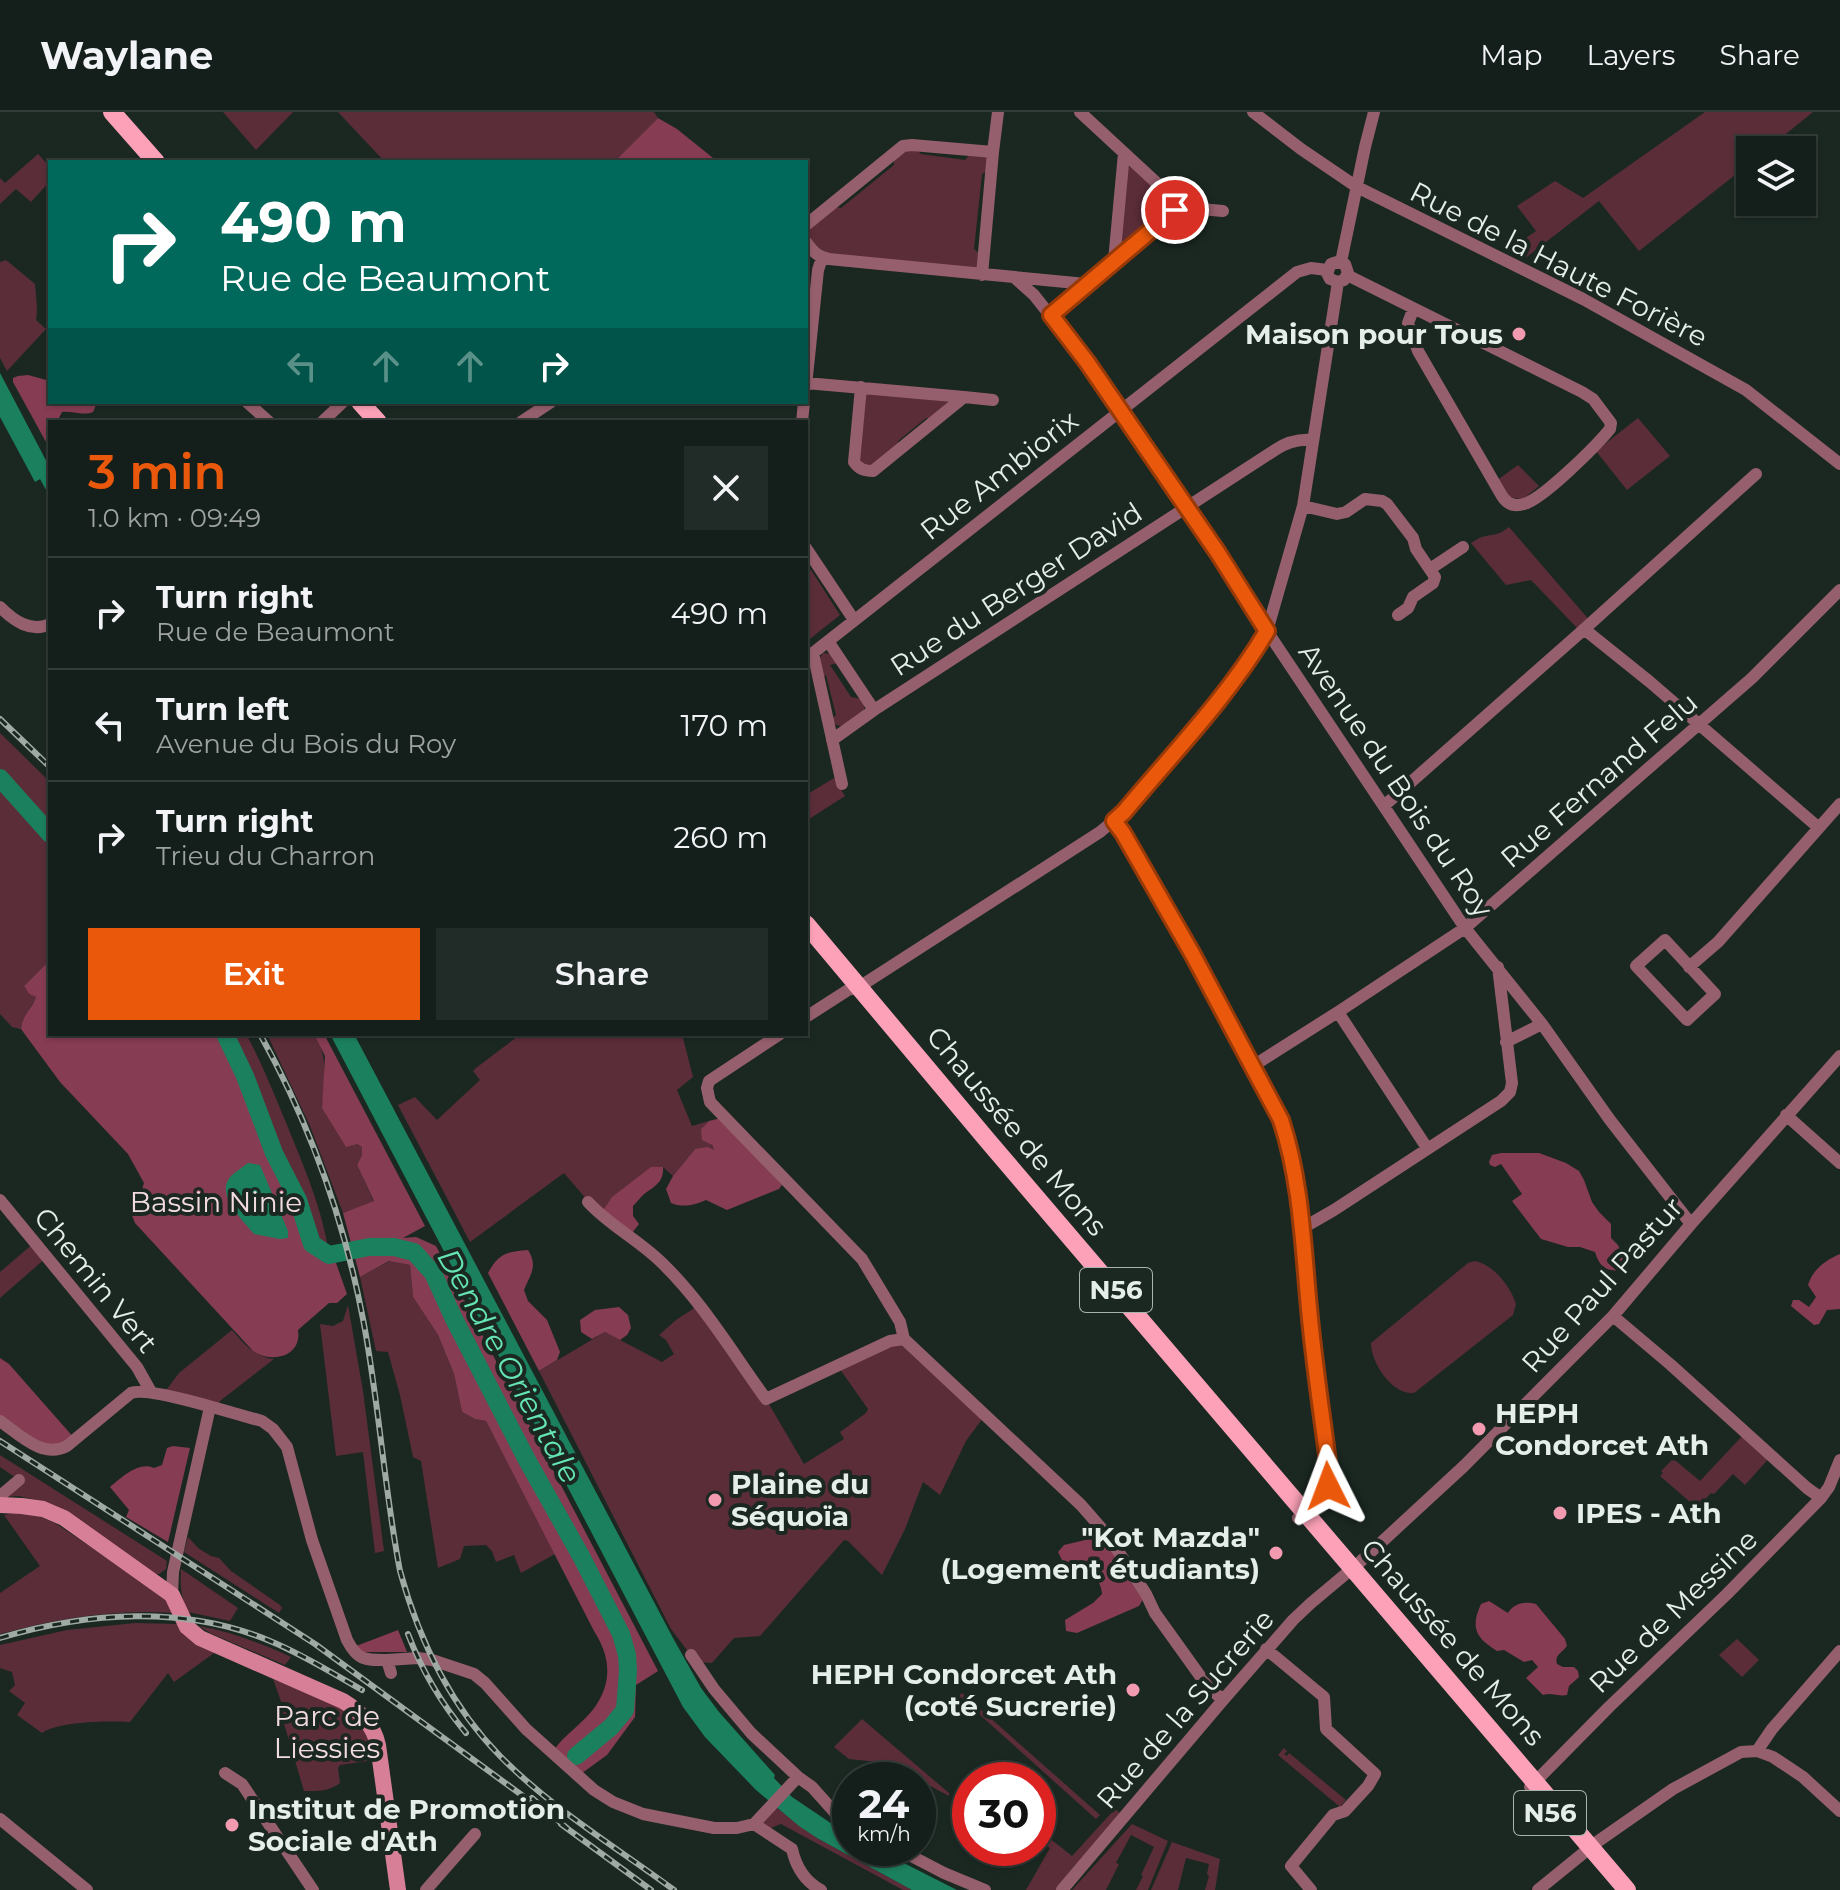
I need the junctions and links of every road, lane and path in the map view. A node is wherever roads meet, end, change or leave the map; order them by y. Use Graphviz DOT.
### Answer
graph roads {
  1 [pos="104,112"];
  2 [pos="112,112"];
  3 [pos="1080,112"];
  4 [pos="1253,112"];
  5 [pos="1374,112"];
  6 [pos="995,115"];
  7 [pos="993,152"];
  8 [pos="1124,153"];
  9 [pos="142,160"];
  10 [pos="154,160"];
  11 [pos="1357,187"];
  12 [pos="1177,207"];
  13 [pos="1223,211"];
  14 [pos="808,223"];
  15 [pos="808,245"];
  16 [pos="822,258"];
  17 [pos="1114,261"];
  18 [pos="1341,262"];
  19 [pos="1327,270"];
  20 [pos="982,275"];
  21 [pos="1015,278"];
  22 [pos="1343,279"];
  23 [pos="1086,284"];
  24 [pos="810,304"];
  25 [pos="1413,310"];
  26 [pos="1051,315"];
  27 [pos="808,344"];
  28 [pos="808,384"];
  29 [pos="861,387"];
  30 [pos="964,397"];
  31 [pos="993,400"];
  32 [pos="249,404"];
  33 [pos="343,404"];
  34 [pos="347,404"];
  35 [pos="362,404"];
  36 [pos="548,404"];
  37 [pos="1120,411"];
  38 [pos="267,420"];
  39 [pos="324,420"];
  40 [pos="361,420"];
  41 [pos="376,420"];
  42 [pos="524,420"];
  43 [pos="1312,440"];
  44 [pos="1840,464"];
  45 [pos="1756,474"];
  46 [pos="1186,506"];
  47 [pos="1303,506"];
  48 [pos="1463,547"];
  49 [pos="808,551"];
  50 [pos="1430,569"];
  51 [pos="1840,590"];
  52 [pos="0,607"];
  53 [pos="1398,615"];
  54 [pos="854,620"];
  55 [pos="48,625"];
  56 [pos="1584,629"];
  57 [pos="1267,631"];
  58 [pos="828,641"];
  59 [pos="874,710"];
  60 [pos="1698,725"];
  61 [pos="832,740"];
  62 [pos="842,784"];
  63 [pos="1840,804"];
  64 [pos="1385,805"];
  65 [pos="1114,821"];
  66 [pos="1819,828"];
  67 [pos="808,927"];
  68 [pos="1465,928"];
  69 [pos="808,943"];
  70 [pos="1498,967"];
  71 [pos="1689,967"];
  72 [pos="854,989"];
  73 [pos="1338,1012"];
  74 [pos="808,1016"];
  75 [pos="1542,1024"];
  76 [pos="777,1036"];
  77 [pos="1506,1042"];
  78 [pos="1840,1056"];
  79 [pos="1253,1066"];
  80 [pos="1786,1115"];
  81 [pos="1427,1148"];
  82 [pos="1840,1163"];
  83 [pos="0,1200"];
  84 [pos="588,1202"];
  85 [pos="1691,1224"];
  86 [pos="1301,1229"];
  87 [pos="1613,1316"];
  88 [pos="904,1339"];
  89 [pos="151,1392"];
  90 [pos="210,1407"];
  91 [pos="0,1421"];
  92 [pos="1840,1460"];
  93 [pos="19,1480"];
  94 [pos="0,1496"];
  95 [pos="1821,1498"];
  96 [pos="0,1505"];
  97 [pos="1301,1515"];
  98 [pos="1349,1571"];
  99 [pos="172,1595"];
  100 [pos="1266,1649"];
  101 [pos="1840,1651"];
  102 [pos="691,1655"];
  103 [pos="387,1660"];
  104 [pos="391,1673"];
  105 [pos="1223,1700"];
  106 [pos="1757,1751"];
  107 [pos="225,1773"];
  108 [pos="798,1777"];
  109 [pos="1532,1785"];
  110 [pos="832,1810"];
  111 [pos="1840,1811"];
  112 [pos="0,1819"];
  113 [pos="754,1824"];
  114 [pos="475,1834"];
  115 [pos="1588,1850"];
  116 [pos="931,1866"];
  117 [pos="87,1890"];
  118 [pos="313,1890"];
  119 [pos="398,1890"];
  120 [pos="426,1890"];
  121 [pos="821,1890"];
  122 [pos="985,1890"];
  123 [pos="1062,1890"];
  124 [pos="1311,1890"];
  125 [pos="1538,1890"];
  126 [pos="1616,1890"];
  127 [pos="1627,1890"];
  1 -- 9 [label="main road"];
  2 -- 10 [label="main road"];
  3 -- 8 [label="street"];
  4 -- 11 [label="street, Rue de la Haute Forière"];
  5 -- 11 [label="street"];
  6 -- 7 [label="street"];
  7 -- 14 [label="street"];
  7 -- 20 [label="street"];
  8 -- 12 [label="street"];
  8 -- 17 [label="street"];
  11 -- 18 [label="street"];
  11 -- 44 [label="street, Rue de la Haute Forière"];
  12 -- 13 [label="street"];
  12 -- 17 [label="street"];
  15 -- 16 [label="street"];
  16 -- 20 [label="street"];
  16 -- 24 [label="street"];
  17 -- 23 [label="street"];
  18 -- 19 [label="street"];
  18 -- 22 [label="street"];
  19 -- 22 [label="street"];
  19 -- 37 [label="street, Rue Ambiorix"];
  20 -- 21 [label="street"];
  21 -- 23 [label="street"];
  21 -- 26 [label="street, Avenue du Bois du Roy"];
  22 -- 25 [label="street"];
  22 -- 43 [label="street"];
  23 -- 26 [label="street"];
  24 -- 27 [label="street"];
  25 -- 25 [label="street"];
  26 -- 37 [label="street, Avenue du Bois du Roy"];
  28 -- 29 [label="street"];
  29 -- 30 [label="street"];
  29 -- 30 [label="street"];
  30 -- 31 [label="street"];
  32 -- 38 [label="street"];
  33 -- 39 [label="street"];
  34 -- 40 [label="main road"];
  35 -- 41 [label="main road"];
  36 -- 42 [label="street"];
  37 -- 46 [label="street, Avenue du Bois du Roy"];
  37 -- 54 [label="street, Rue Ambiorix"];
  43 -- 46 [label="street, Rue du Berger David"];
  43 -- 47 [label="street"];
  45 -- 56 [label="street"];
  46 -- 57 [label="street, Avenue du Bois du Roy"];
  46 -- 59 [label="street, Rue du Berger David"];
  47 -- 50 [label="street"];
  47 -- 57 [label="street"];
  48 -- 50 [label="street"];
  49 -- 54 [label="street"];
  50 -- 53 [label="street"];
  51 -- 60 [label="street, Rue Fernand Felu"];
  52 -- 55 [label="street"];
  54 -- 58 [label="street, Rue Ambiorix"];
  56 -- 60 [label="street"];
  56 -- 64 [label="street"];
  57 -- 64 [label="street, Avenue du Bois du Roy"];
  57 -- 65 [label="street"];
  58 -- 59 [label="street"];
  58 -- 61 [label="street"];
  59 -- 61 [label="street, Rue du Berger David"];
  60 -- 66 [label="street"];
  60 -- 68 [label="street, Rue Fernand Felu"];
  61 -- 62 [label="street"];
  63 -- 66 [label="street"];
  64 -- 68 [label="street, Avenue du Bois du Roy"];
  65 -- 72 [label="street"];
  65 -- 79 [label="street"];
  66 -- 71 [label="street"];
  67 -- 72 [label="main road, Chaussée de Mons / N56"];
  68 -- 70 [label="street, Avenue du Bois du Roy"];
  68 -- 73 [label="street, Rue Fernand Felu"];
  69 -- 72 [label="main road, Chaussée de Mons / N56"];
  70 -- 75 [label="street, Avenue du Bois du Roy"];
  70 -- 77 [label="street"];
  71 -- 71 [label="street"];
  72 -- 74 [label="street"];
  72 -- 97 [label="main road, Chaussée de Mons / N56"];
  73 -- 79 [label="street, Rue Fernand Felu"];
  73 -- 81 [label="street"];
  75 -- 77 [label="street"];
  75 -- 85 [label="street, Avenue du Bois du Roy"];
  76 -- 88 [label="street"];
  77 -- 81 [label="street"];
  78 -- 80 [label="street, Rue Paul Pastur"];
  79 -- 86 [label="street"];
  80 -- 82 [label="street"];
  80 -- 85 [label="street, Rue Paul Pastur"];
  81 -- 86 [label="street"];
  83 -- 89 [label="street, Chemin Vert"];
  84 -- 88 [label="street"];
  85 -- 87 [label="street, Rue Paul Pastur"];
  86 -- 97 [label="street"];
  87 -- 95 [label="street"];
  87 -- 98 [label="street, Rue Paul Pastur"];
  88 -- 105 [label="street"];
  89 -- 90 [label="street"];
  89 -- 91 [label="street"];
  90 -- 99 [label="street"];
  90 -- 103 [label="street"];
  92 -- 95 [label="street, Rue de Messine"];
  93 -- 94 [label="street"];
  95 -- 109 [label="street, Rue de Messine"];
  96 -- 99 [label="street"];
  97 -- 98 [label="main road, Chaussée de Mons / N56"];
  98 -- 100 [label="street, Rue de la Sucrerie"];
  98 -- 109 [label="main road, Chaussée de Mons / N56"];
  99 -- 119 [label="street"];
  100 -- 105 [label="street, Rue de la Sucrerie"];
  100 -- 124 [label="street"];
  101 -- 106 [label="street"];
  102 -- 108 [label="street"];
  103 -- 104 [label="street"];
  103 -- 113 [label="street"];
  105 -- 123 [label="street, Rue de la Sucrerie"];
  106 -- 111 [label="street"];
  106 -- 115 [label="street"];
  107 -- 118 [label="street"];
  108 -- 110 [label="street"];
  108 -- 113 [label="street"];
  109 -- 115 [label="main road, Chaussée de Mons / N56"];
  112 -- 117 [label="street"];
  113 -- 121 [label="street"];
  114 -- 120 [label="street"];
  115 -- 125 [label="street"];
  115 -- 126 [label="main road, Chaussée de Mons / N56"];
  115 -- 127 [label="main road, Chaussée de Mons / N56"];
  116 -- 122 [label="street"];
}
